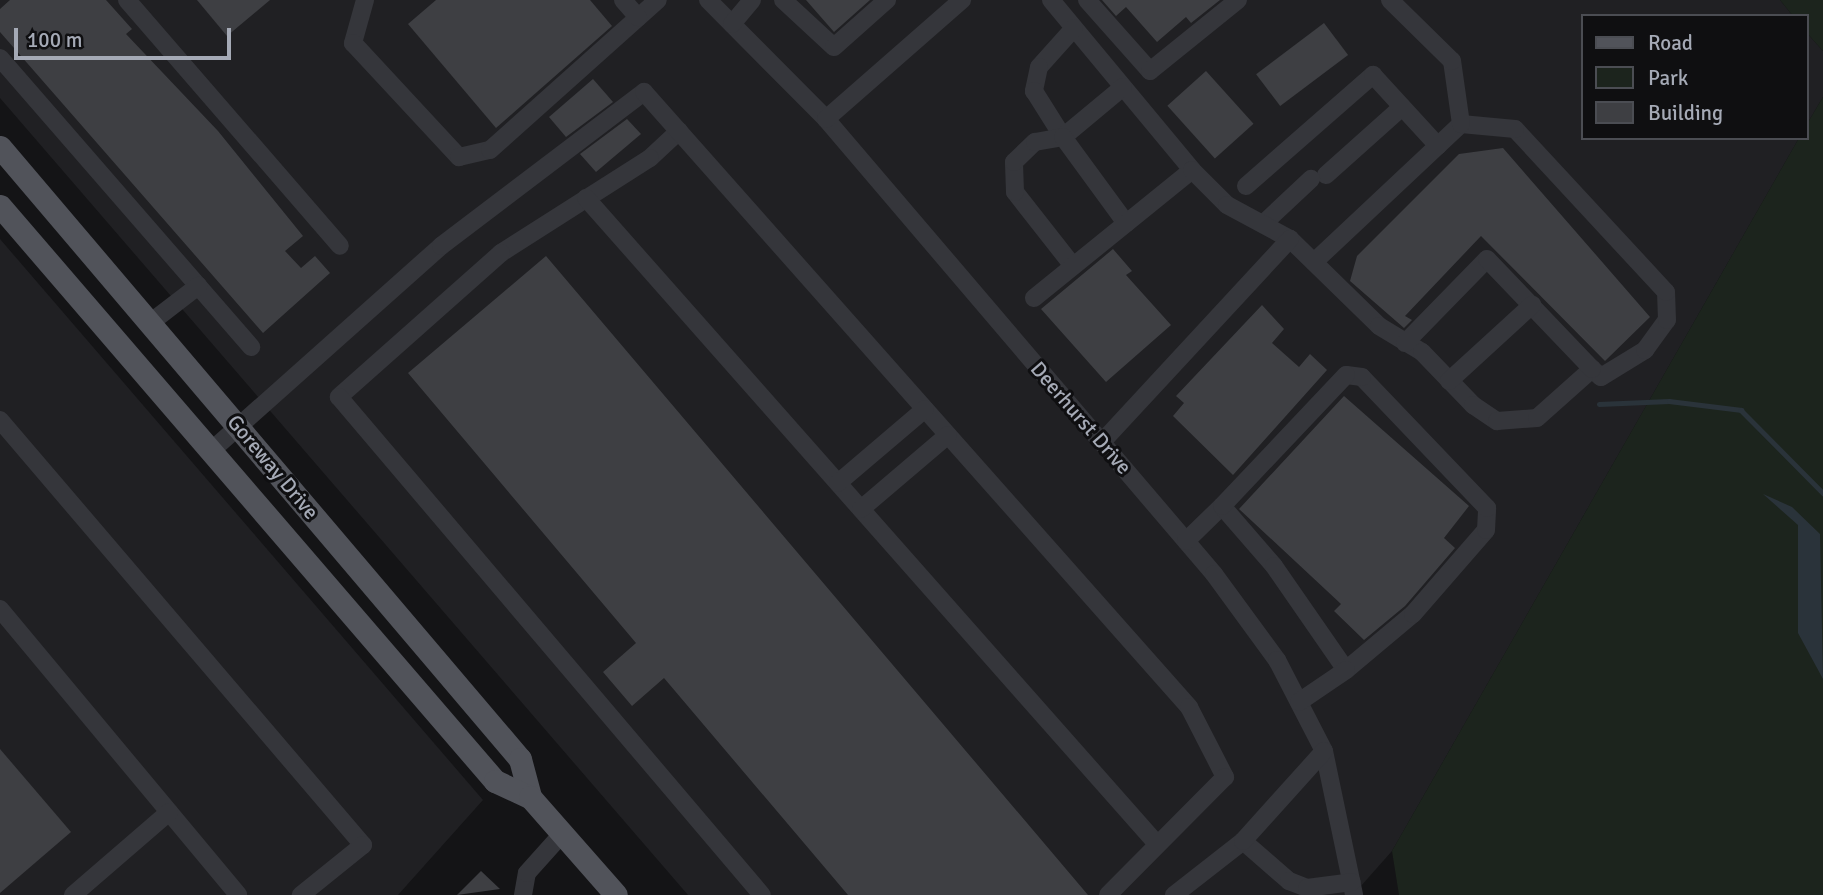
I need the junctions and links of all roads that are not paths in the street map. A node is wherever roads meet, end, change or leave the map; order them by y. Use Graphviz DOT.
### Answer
graph roads {
  1 [pos="127,0"];
  2 [pos="365,0"];
  3 [pos="623,0"];
  4 [pos="658,0"];
  5 [pos="752,0"];
  6 [pos="783,0"];
  7 [pos="887,0"];
  8 [pos="962,0"];
  9 [pos="1051,0"];
  10 [pos="1087,0"];
  11 [pos="1238,0"];
  12 [pos="1390,0"];
  13 [pos="715,2"];
  14 [pos="638,17"];
  15 [pos="732,24"];
  16 [pos="1074,28"];
  17 [pos="0,58"];
  18 [pos="1123,87"];
  19 [pos="1402,107"];
  20 [pos="826,119"];
  21 [pos="1461,124"];
  22 [pos="679,131"];
  23 [pos="1063,137"];
  24 [pos="1438,146"];
  25 [pos="0,147"];
  26 [pos="1192,170"];
  27 [pos="1246,186"];
  28 [pos="586,198"];
  29 [pos="0,206"];
  30 [pos="1126,223"];
  31 [pos="1263,224"];
  32 [pos="1290,239"];
  33 [pos="340,246"];
  34 [pos="1314,262"];
  35 [pos="1073,266"];
  36 [pos="198,286"];
  37 [pos="1034,298"];
  38 [pos="1531,306"];
  39 [pos="150,323"];
  40 [pos="1405,343"];
  41 [pos="251,346"];
  42 [pos="1592,369"];
  43 [pos="1450,381"];
  44 [pos="925,408"];
  45 [pos="0,420"];
  46 [pos="238,426"];
  47 [pos="948,435"];
  48 [pos="1102,442"];
  49 [pos="211,451"];
  50 [pos="838,483"];
  51 [pos="1222,506"];
  52 [pos="861,509"];
  53 [pos="1186,541"];
  54 [pos="0,609"];
  55 [pos="1346,670"];
  56 [pos="1298,702"];
  57 [pos="1324,751"];
  58 [pos="530,797"];
  59 [pos="169,812"];
  60 [pos="562,834"];
  61 [pos="1243,841"];
  62 [pos="1157,844"];
  63 [pos="1353,889"];
  64 [pos="73,895"];
  65 [pos="238,895"];
  66 [pos="301,895"];
  67 [pos="523,895"];
  68 [pos="616,895"];
  69 [pos="762,895"];
  70 [pos="1108,895"];
  71 [pos="1174,895"];
  1 -- 33 [label="street"];
  2 -- 14 [label="street"];
  3 -- 14 [label="street"];
  4 -- 14 [label="street"];
  5 -- 15 [label="street"];
  6 -- 7 [label="street"];
  8 -- 20 [label="street"];
  9 -- 16 [label="street"];
  10 -- 11 [label="street"];
  12 -- 21 [label="street"];
  13 -- 15 [label="street, Deerhurst Drive"];
  15 -- 20 [label="street, Deerhurst Drive"];
  16 -- 18 [label="street"];
  16 -- 23 [label="street"];
  17 -- 36 [label="street"];
  18 -- 23 [label="street"];
  18 -- 26 [label="street"];
  19 -- 24 [label="street"];
  19 -- 27 [label="street"];
  19 -- 31 [label="street"];
  20 -- 48 [label="street, Deerhurst Drive"];
  21 -- 24 [label="street"];
  21 -- 42 [label="street"];
  22 -- 28 [label="street"];
  22 -- 44 [label="street"];
  22 -- 46 [label="street"];
  23 -- 30 [label="street"];
  23 -- 35 [label="street"];
  24 -- 34 [label="street"];
  25 -- 39 [label="main road, Goreway Drive"];
  26 -- 30 [label="street"];
  26 -- 31 [label="street"];
  28 -- 50 [label="street"];
  28 -- 69 [label="street"];
  29 -- 49 [label="main road, Goreway Drive"];
  30 -- 35 [label="street"];
  31 -- 32 [label="street"];
  32 -- 34 [label="street"];
  32 -- 48 [label="street"];
  34 -- 40 [label="street"];
  35 -- 37 [label="street"];
  36 -- 39 [label="street"];
  36 -- 41 [label="street"];
  38 -- 40 [label="street"];
  38 -- 42 [label="street"];
  38 -- 43 [label="street"];
  39 -- 46 [label="main road, Goreway Drive"];
  40 -- 43 [label="street"];
  42 -- 43 [label="street"];
  44 -- 47 [label="street"];
  44 -- 50 [label="street"];
  45 -- 66 [label="street"];
  46 -- 49 [label="street"];
  46 -- 58 [label="main road, Goreway Drive"];
  47 -- 52 [label="street"];
  47 -- 62 [label="street"];
  48 -- 53 [label="street, Deerhurst Drive"];
  49 -- 58 [label="main road, Goreway Drive"];
  50 -- 52 [label="street"];
  51 -- 53 [label="street"];
  51 -- 55 [label="street"];
  51 -- 55 [label="street"];
  52 -- 62 [label="street"];
  53 -- 56 [label="street, Deerhurst Drive"];
  54 -- 59 [label="street"];
  55 -- 56 [label="street"];
  56 -- 57 [label="street, Deerhurst Drive"];
  57 -- 61 [label="street"];
  57 -- 63 [label="street, Deerhurst Drive"];
  58 -- 60 [label="main road, Goreway Drive"];
  59 -- 64 [label="street"];
  59 -- 65 [label="street"];
  60 -- 67 [label="street"];
  60 -- 68 [label="main road, Goreway Drive"];
  61 -- 63 [label="street"];
  61 -- 71 [label="street"];
  62 -- 70 [label="street"];
}
